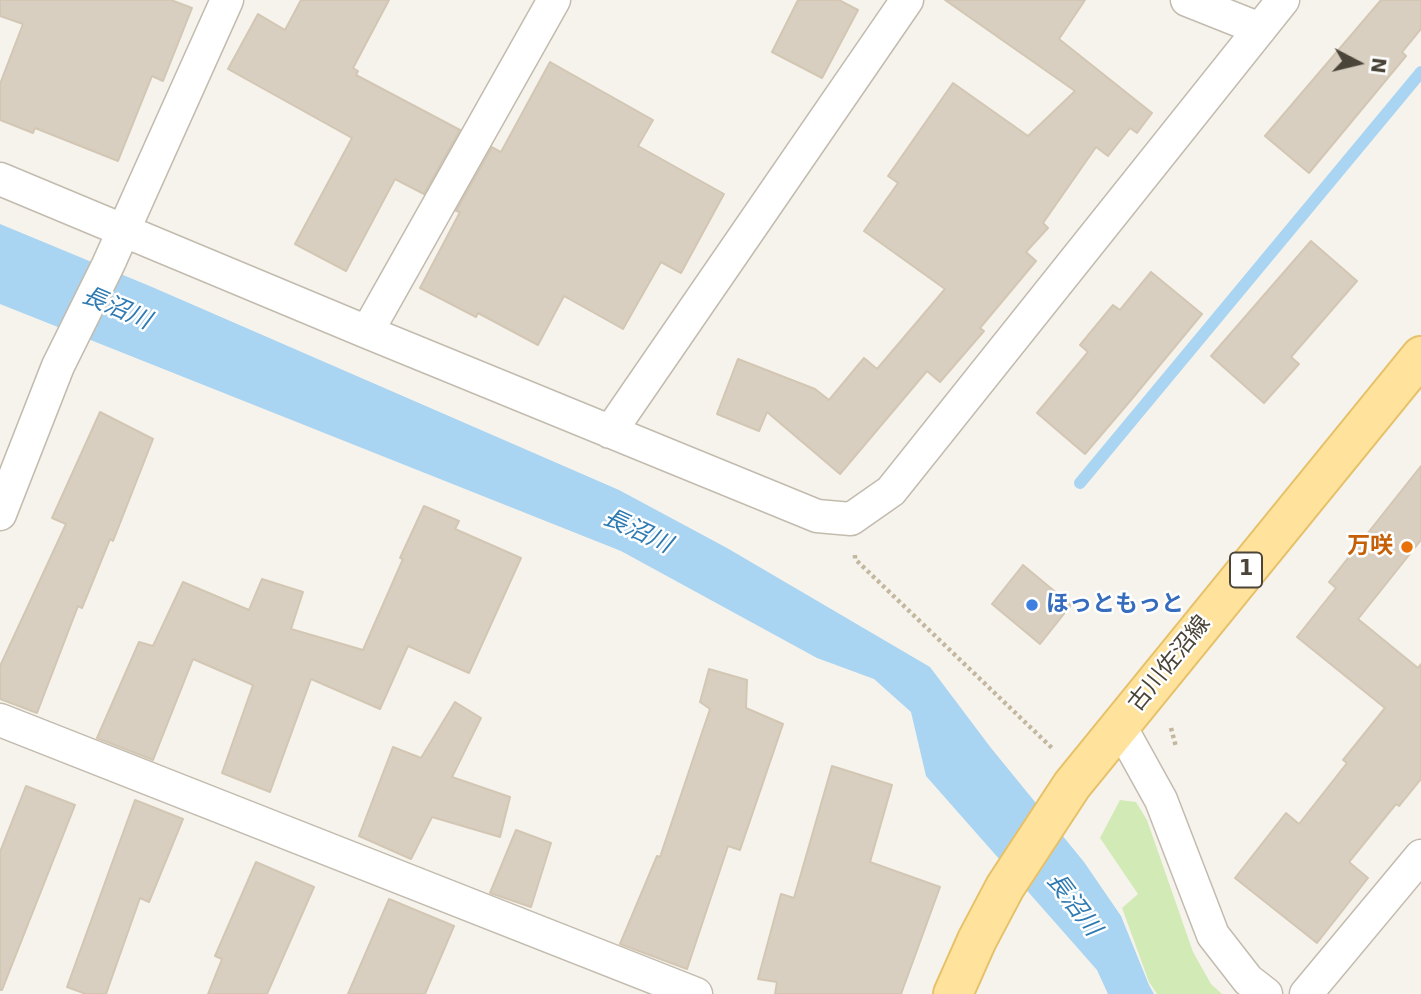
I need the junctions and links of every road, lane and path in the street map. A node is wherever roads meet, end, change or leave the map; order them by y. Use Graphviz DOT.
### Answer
graph roads {
  1 [pos="227,0"];
  2 [pos="554,0"];
  3 [pos="907,0"];
  4 [pos="1187,0"];
  5 [pos="1283,0"];
  6 [pos="1260,29"];
  7 [pos="0,179"];
  8 [pos="122,231"];
  9 [pos="367,332"];
  10 [pos="1421,356"];
  11 [pos="610,432"];
  12 [pos="0,514"];
  13 [pos="851,519"];
  14 [pos="0,720"];
  15 [pos="1172,721"];
  16 [pos="1120,726"];
  17 [pos="1054,750"];
  18 [pos="1179,755"];
  19 [pos="1421,856"];
  20 [pos="696,994"];
  21 [pos="953,994"];
  22 [pos="1266,994"];
  23 [pos="1306,994"];
  1 -- 8 [label="street"];
  2 -- 9 [label="street"];
  3 -- 11 [label="street"];
  4 -- 6 [label="street"];
  5 -- 6 [label="street"];
  6 -- 13 [label="street"];
  7 -- 8 [label="street"];
  8 -- 9 [label="street"];
  8 -- 12 [label="street"];
  9 -- 11 [label="street"];
  10 -- 16 [label="main road, 古川佐沼線 / 1"];
  11 -- 13 [label="street"];
  13 -- 17 [label="path"];
  14 -- 20 [label="street"];
  15 -- 18 [label="path"];
  16 -- 21 [label="main road, 古川佐沼線 / 1"];
  16 -- 22 [label="street"];
  19 -- 23 [label="street"];
}
